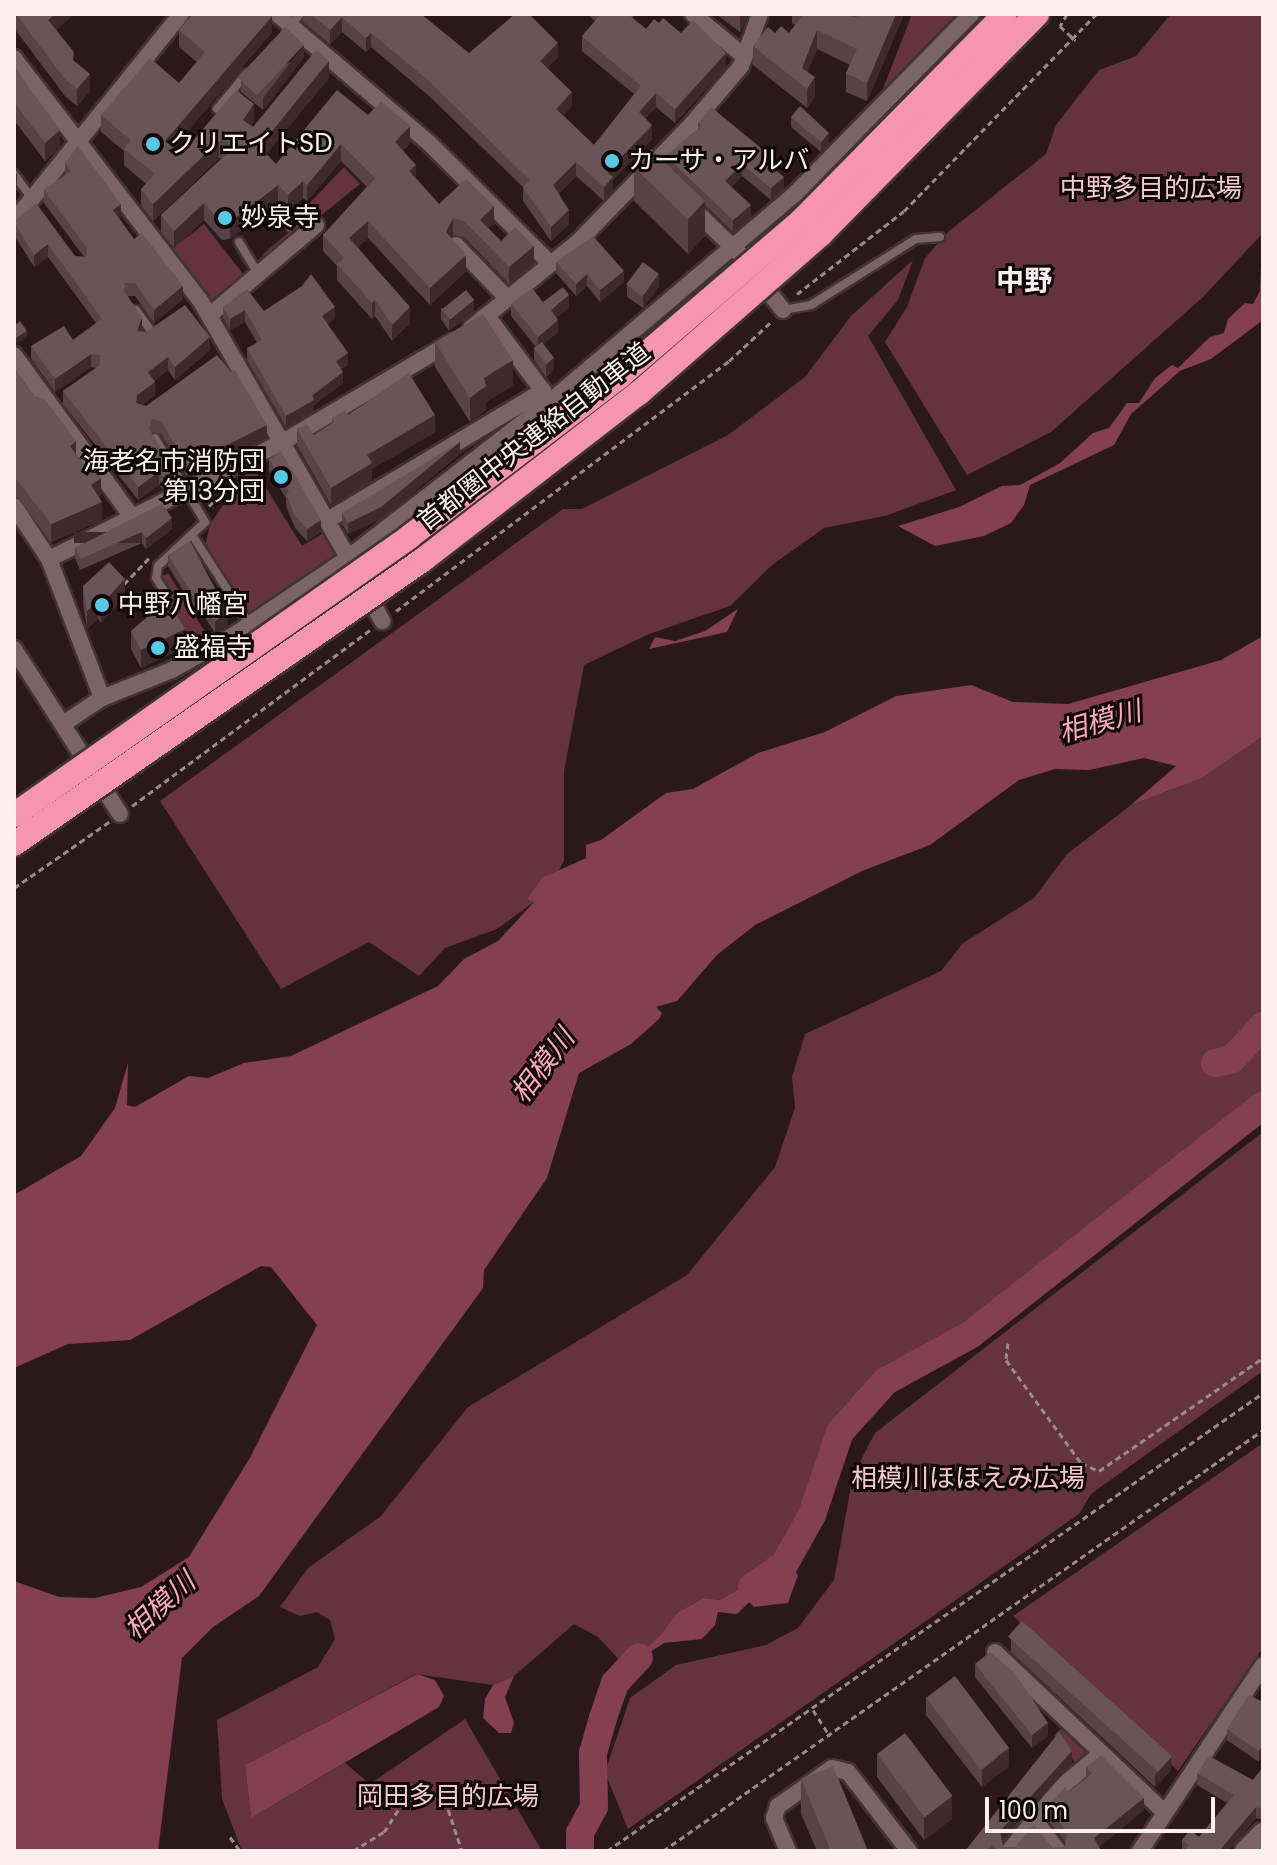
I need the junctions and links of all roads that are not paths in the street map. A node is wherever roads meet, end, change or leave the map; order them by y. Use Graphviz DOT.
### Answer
graph roads {
  1 [pos="181,14"];
  2 [pos="693,14"];
  3 [pos="760,14"];
  4 [pos="971,14"];
  5 [pos="1005,14"];
  6 [pos="1037,14"];
  7 [pos="287,22"];
  8 [pos="745,57"];
  9 [pos="14,58"];
  10 [pos="260,58"];
  11 [pos="231,93"];
  12 [pos="242,102"];
  13 [pos="217,109"];
  14 [pos="77,139"];
  15 [pos="14,174"];
  16 [pos="661,178"];
  17 [pos="36,203"];
  18 [pos="14,221"];
  19 [pos="316,225"];
  20 [pos="940,237"];
  21 [pos="239,242"];
  22 [pos="456,245"];
  23 [pos="735,249"];
  24 [pos="551,264"];
  25 [pos="259,275"];
  26 [pos="508,299"];
  27 [pos="130,301"];
  28 [pos="783,310"];
  29 [pos="210,315"];
  30 [pos="487,316"];
  31 [pos="164,324"];
  32 [pos="152,332"];
  33 [pos="142,339"];
  34 [pos="14,355"];
  35 [pos="155,438"];
  36 [pos="281,443"];
  37 [pos="189,490"];
  38 [pos="14,506"];
  39 [pos="133,518"];
  40 [pos="328,520"];
  41 [pos="194,538"];
  42 [pos="348,558"];
  43 [pos="49,559"];
  44 [pos="166,594"];
  45 [pos="382,621"];
  46 [pos="249,623"];
  47 [pos="14,649"];
  48 [pos="102,698"];
  49 [pos="63,724"];
  50 [pos="120,814"];
  51 [pos="14,815"];
  52 [pos="14,844"];
  53 [pos="995,1652"];
  54 [pos="1263,1665"];
  55 [pos="1101,1754"];
  56 [pos="1163,1811"];
  57 [pos="1034,1819"];
  58 [pos="1263,1834"];
  59 [pos="788,1851"];
  60 [pos="909,1851"];
  61 [pos="1009,1851"];
  62 [pos="1058,1851"];
  63 [pos="1140,1851"];
  64 [pos="1246,1851"];
  1 -- 14 [label="street"];
  2 -- 8 [label="street"];
  3 -- 8 [label="street"];
  4 -- 23 [label="street"];
  5 -- 51 [label="highway, 首都圏中央連絡自動車道, bridge"];
  6 -- 52 [label="highway, 首都圏中央連絡自動車道, bridge"];
  7 -- 24 [label="street"];
  8 -- 16 [label="street"];
  9 -- 14 [label="street"];
  10 -- 11 [label="lane"];
  11 -- 12 [label="lane"];
  11 -- 13 [label="lane"];
  14 -- 17 [label="street"];
  14 -- 29 [label="street"];
  15 -- 17 [label="lane"];
  16 -- 23 [label="street"];
  16 -- 24 [label="street"];
  17 -- 18 [label="street"];
  19 -- 25 [label="street"];
  20 -- 28 [label="lane"];
  21 -- 25 [label="lane"];
  22 -- 26 [label="street"];
  23 -- 28 [label="street"];
  23 -- 42 [label="street"];
  24 -- 26 [label="street"];
  25 -- 29 [label="street"];
  26 -- 30 [label="street"];
  27 -- 32 [label="lane"];
  29 -- 36 [label="street"];
  30 -- 36 [label="street"];
  30 -- 40 [label="street"];
  31 -- 32 [label="lane"];
  32 -- 33 [label="lane"];
  34 -- 39 [label="street"];
  35 -- 37 [label="lane"];
  36 -- 37 [label="street"];
  36 -- 40 [label="street"];
  37 -- 39 [label="street"];
  37 -- 41 [label="lane"];
  38 -- 43 [label="street"];
  39 -- 43 [label="street"];
  40 -- 42 [label="street"];
  41 -- 44 [label="lane"];
  41 -- 46 [label="lane"];
  42 -- 45 [label="street"];
  42 -- 46 [label="street"];
  43 -- 48 [label="street"];
  46 -- 48 [label="street"];
  47 -- 49 [label="street"];
  48 -- 49 [label="street"];
  49 -- 50 [label="street"];
  53 -- 55 [label="street"];
  54 -- 56 [label="street"];
  55 -- 56 [label="street"];
  55 -- 57 [label="street"];
  56 -- 63 [label="street"];
  57 -- 61 [label="street"];
  57 -- 62 [label="street"];
  58 -- 64 [label="street"];
  59 -- 60 [label="street"];
}
